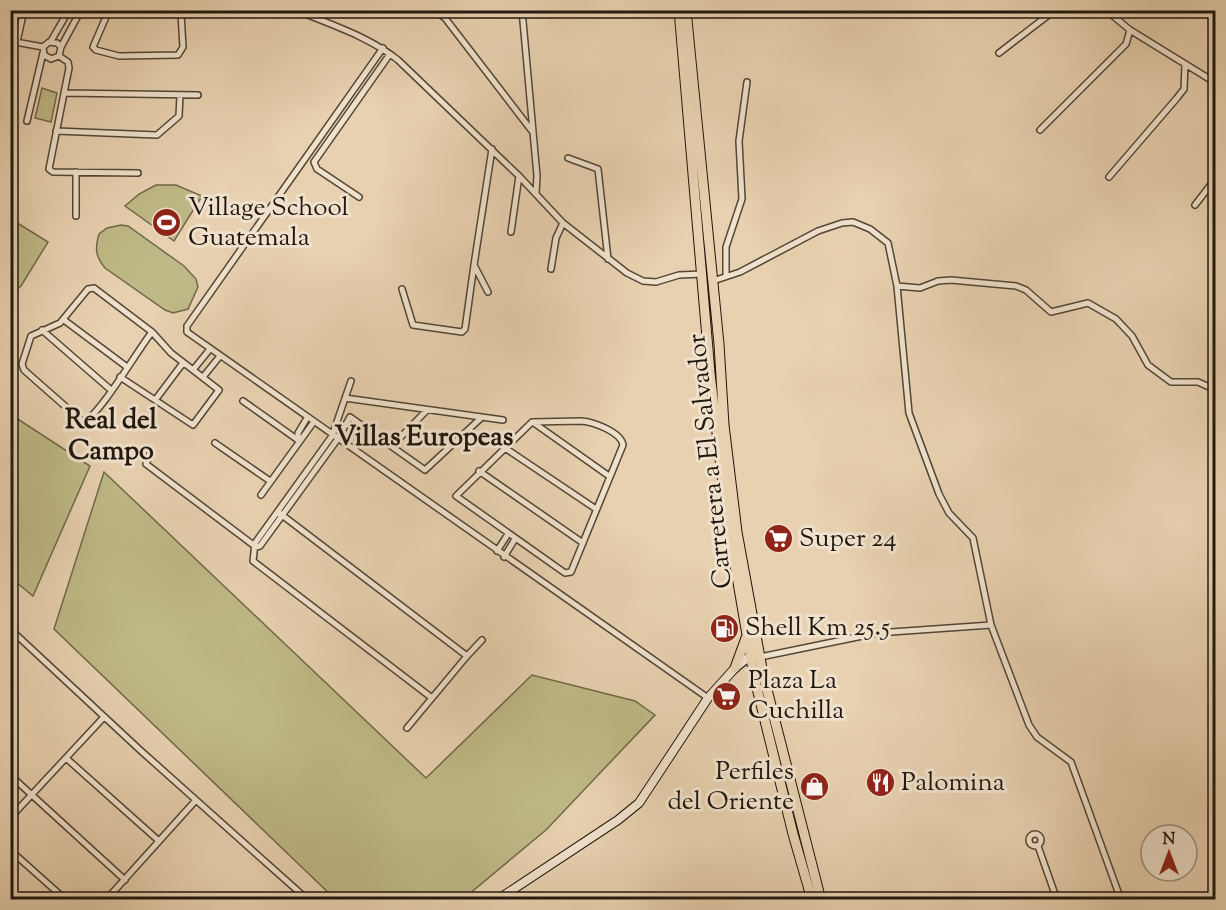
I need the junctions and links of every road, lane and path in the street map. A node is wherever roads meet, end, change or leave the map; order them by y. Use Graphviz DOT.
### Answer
graph roads {
  1 [pos="24,10"];
  2 [pos="69,10"];
  3 [pos="81,10"];
  4 [pos="111,10"];
  5 [pos="296,10"];
  6 [pos="433,10"];
  7 [pos="522,10"];
  8 [pos="679,10"];
  9 [pos="686,10"];
  10 [pos="1055,10"];
  11 [pos="1106,10"];
  12 [pos="179,12"];
  13 [pos="1130,30"];
  14 [pos="51,41"];
  15 [pos="14,42"];
  16 [pos="61,47"];
  17 [pos="383,48"];
  18 [pos="43,50"];
  19 [pos="999,53"];
  20 [pos="390,54"];
  21 [pos="60,56"];
  22 [pos="1185,65"];
  23 [pos="747,82"];
  24 [pos="1215,83"];
  25 [pos="65,93"];
  26 [pos="180,95"];
  27 [pos="198,95"];
  28 [pos="27,121"];
  29 [pos="1040,130"];
  30 [pos="56,131"];
  31 [pos="533,133"];
  32 [pos="492,149"];
  33 [pos="568,158"];
  34 [pos="76,172"];
  35 [pos="138,173"];
  36 [pos="519,176"];
  37 [pos="1108,177"];
  38 [pos="1215,178"];
  39 [pos="536,193"];
  40 [pos="359,197"];
  41 [pos="1195,205"];
  42 [pos="76,216"];
  43 [pos="563,223"];
  44 [pos="511,232"];
  45 [pos="608,259"];
  46 [pos="474,266"];
  47 [pos="551,269"];
  48 [pos="702,274"];
  49 [pos="726,276"];
  50 [pos="713,281"];
  51 [pos="897,286"];
  52 [pos="402,290"];
  53 [pos="489,292"];
  54 [pos="704,298"];
  55 [pos="64,320"];
  56 [pos="42,330"];
  57 [pos="152,332"];
  58 [pos="720,348"];
  59 [pos="210,349"];
  60 [pos="220,356"];
  61 [pos="183,363"];
  62 [pos="127,367"];
  63 [pos="193,370"];
  64 [pos="120,377"];
  65 [pos="203,377"];
  66 [pos="351,381"];
  67 [pos="111,390"];
  68 [pos="1215,390"];
  69 [pos="345,398"];
  70 [pos="156,399"];
  71 [pos="243,402"];
  72 [pos="427,410"];
  73 [pos="307,418"];
  74 [pos="481,418"];
  75 [pos="338,419"];
  76 [pos="503,420"];
  77 [pos="532,422"];
  78 [pos="313,423"];
  79 [pos="346,423"];
  80 [pos="334,438"];
  81 [pos="298,440"];
  82 [pos="215,443"];
  83 [pos="392,446"];
  84 [pos="505,448"];
  85 [pos="150,454"];
  86 [pos="159,463"];
  87 [pos="152,469"];
  88 [pos="479,471"];
  89 [pos="609,476"];
  90 [pos="299,480"];
  91 [pos="270,481"];
  92 [pos="306,484"];
  93 [pos="261,495"];
  94 [pos="596,509"];
  95 [pos="278,512"];
  96 [pos="284,516"];
  97 [pos="508,534"];
  98 [pos="515,539"];
  99 [pos="583,543"];
  100 [pos="256,547"];
  101 [pos="497,551"];
  102 [pos="504,556"];
  103 [pos="991,625"];
  104 [pos="10,629"];
  105 [pos="746,638"];
  106 [pos="482,640"];
  107 [pos="467,656"];
  108 [pos="754,659"];
  109 [pos="737,666"];
  110 [pos="432,698"];
  111 [pos="708,698"];
  112 [pos="104,717"];
  113 [pos="407,728"];
  114 [pos="66,758"];
  115 [pos="10,775"];
  116 [pos="780,783"];
  117 [pos="32,795"];
  118 [pos="196,800"];
  119 [pos="10,818"];
  120 [pos="801,822"];
  121 [pos="159,841"];
  122 [pos="1038,846"];
  123 [pos="10,850"];
  124 [pos="124,880"];
  125 [pos="66,900"];
  126 [pos="106,900"];
  127 [pos="308,900"];
  128 [pos="497,900"];
  129 [pos="812,900"];
  130 [pos="821,900"];
  131 [pos="1057,900"];
  132 [pos="1121,900"];
  1 -- 15 [label="street"];
  2 -- 14 [label="street"];
  3 -- 16 [label="street"];
  4 -- 12 [label="street"];
  4 -- 12 [label="street"];
  5 -- 17 [label="street"];
  6 -- 31 [label="street"];
  7 -- 31 [label="street"];
  8 -- 48 [label="highway, Carretera a El Salvador"];
  9 -- 50 [label="highway, Carretera a El Salvador"];
  10 -- 19 [label="street"];
  11 -- 13 [label="street"];
  13 -- 22 [label="street"];
  13 -- 29 [label="street"];
  14 -- 16 [label="street"];
  14 -- 18 [label="street"];
  15 -- 18 [label="street"];
  16 -- 21 [label="street"];
  17 -- 20 [label="street"];
  17 -- 59 [label="street"];
  18 -- 21 [label="street"];
  18 -- 28 [label="street"];
  20 -- 32 [label="street"];
  20 -- 40 [label="street"];
  21 -- 25 [label="street"];
  22 -- 24 [label="street"];
  22 -- 37 [label="street"];
  23 -- 49 [label="street"];
  25 -- 26 [label="street"];
  25 -- 30 [label="street"];
  26 -- 27 [label="street"];
  26 -- 30 [label="street"];
  30 -- 34 [label="street"];
  31 -- 39 [label="street"];
  32 -- 36 [label="street"];
  32 -- 46 [label="street"];
  33 -- 45 [label="street"];
  34 -- 35 [label="street"];
  34 -- 42 [label="street"];
  36 -- 39 [label="street"];
  36 -- 44 [label="street"];
  38 -- 41 [label="street"];
  39 -- 43 [label="street"];
  43 -- 45 [label="street"];
  43 -- 47 [label="street"];
  45 -- 48 [label="street"];
  46 -- 52 [label="street"];
  46 -- 53 [label="street"];
  48 -- 54 [label="highway, Carretera a El Salvador"];
  49 -- 50 [label="street"];
  49 -- 51 [label="street"];
  50 -- 58 [label="highway, Carretera a El Salvador"];
  51 -- 68 [label="street"];
  51 -- 103 [label="street"];
  54 -- 58 [label="highway"];
  54 -- 105 [label="highway, Carretera a El Salvador"];
  55 -- 56 [label="street"];
  55 -- 57 [label="street"];
  55 -- 62 [label="street"];
  56 -- 67 [label="street"];
  56 -- 67 [label="street"];
  57 -- 61 [label="street"];
  57 -- 62 [label="street"];
  58 -- 108 [label="highway, Carretera a El Salvador"];
  59 -- 60 [label="street"];
  59 -- 63 [label="street"];
  60 -- 65 [label="street"];
  60 -- 73 [label="street"];
  61 -- 63 [label="street"];
  61 -- 70 [label="street"];
  62 -- 64 [label="street"];
  63 -- 65 [label="street"];
  64 -- 67 [label="street"];
  64 -- 70 [label="street"];
  65 -- 70 [label="street"];
  66 -- 69 [label="street"];
  69 -- 72 [label="street"];
  69 -- 75 [label="street"];
  71 -- 81 [label="street"];
  72 -- 74 [label="street"];
  72 -- 83 [label="street"];
  73 -- 78 [label="street"];
  73 -- 81 [label="street"];
  74 -- 76 [label="street"];
  74 -- 83 [label="street"];
  75 -- 79 [label="street"];
  75 -- 80 [label="street"];
  77 -- 84 [label="street"];
  77 -- 89 [label="street"];
  77 -- 89 [label="street"];
  78 -- 80 [label="street"];
  78 -- 81 [label="street"];
  79 -- 80 [label="street"];
  79 -- 83 [label="street"];
  80 -- 90 [label="street"];
  80 -- 92 [label="street"];
  80 -- 101 [label="street"];
  81 -- 91 [label="street"];
  82 -- 91 [label="street"];
  84 -- 88 [label="street"];
  84 -- 94 [label="street"];
  85 -- 87 [label="street"];
  86 -- 87 [label="street"];
  87 -- 100 [label="street"];
  88 -- 97 [label="street"];
  88 -- 99 [label="street"];
  89 -- 94 [label="street"];
  90 -- 92 [label="street"];
  90 -- 95 [label="street"];
  91 -- 93 [label="street"];
  92 -- 96 [label="street"];
  94 -- 99 [label="street"];
  95 -- 96 [label="street"];
  95 -- 100 [label="street"];
  96 -- 100 [label="street"];
  96 -- 107 [label="street"];
  97 -- 98 [label="street"];
  97 -- 101 [label="street"];
  98 -- 99 [label="street"];
  98 -- 102 [label="street"];
  100 -- 110 [label="street"];
  101 -- 102 [label="street"];
  102 -- 111 [label="street"];
  103 -- 108 [label="street"];
  103 -- 132 [label="street"];
  104 -- 112 [label="street"];
  105 -- 108 [label="highway, Carretera a El Salvador"];
  105 -- 109 [label="highway"];
  106 -- 107 [label="street"];
  107 -- 110 [label="street"];
  108 -- 109 [label="highway"];
  108 -- 116 [label="highway, Carretera a El Salvador"];
  108 -- 120 [label="highway, Carretera a El Salvador"];
  109 -- 111 [label="main road"];
  110 -- 113 [label="street"];
  111 -- 128 [label="main road"];
  112 -- 114 [label="street"];
  112 -- 118 [label="street"];
  114 -- 117 [label="street"];
  114 -- 121 [label="street"];
  115 -- 117 [label="street"];
  116 -- 120 [label="highway"];
  116 -- 129 [label="highway, Carretera a El Salvador"];
  117 -- 119 [label="street"];
  117 -- 124 [label="street"];
  118 -- 121 [label="street"];
  118 -- 127 [label="street"];
  120 -- 130 [label="highway, Carretera a El Salvador"];
  121 -- 124 [label="street"];
  122 -- 131 [label="street"];
  123 -- 125 [label="street"];
  124 -- 126 [label="street"];
}
